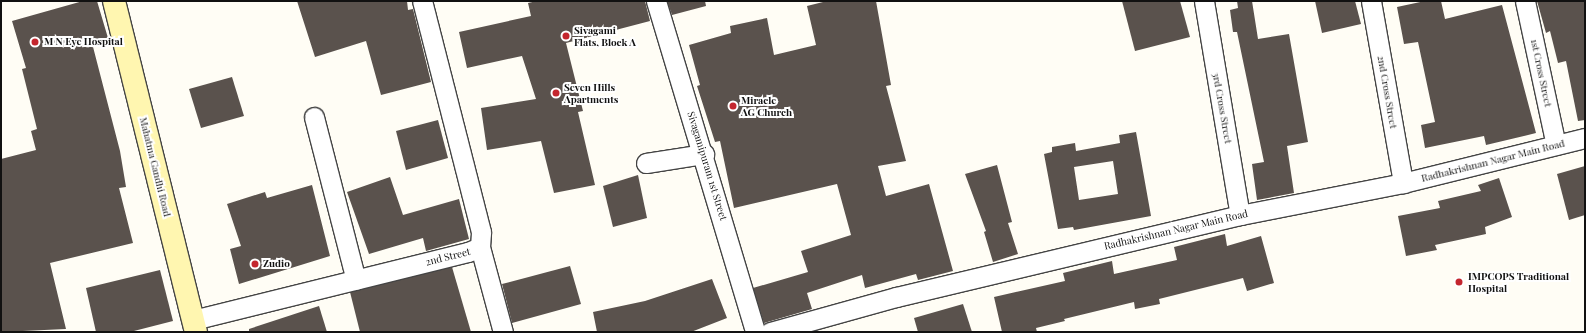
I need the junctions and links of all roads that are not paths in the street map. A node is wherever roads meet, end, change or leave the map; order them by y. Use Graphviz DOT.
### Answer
graph roads {
  1 [pos="114,1"];
  2 [pos="422,1"];
  3 [pos="656,1"];
  4 [pos="1204,1"];
  5 [pos="1371,1"];
  6 [pos="1525,1"];
  7 [pos="314,117"];
  8 [pos="1585,138"];
  9 [pos="1556,145"];
  10 [pos="704,154"];
  11 [pos="646,163"];
  12 [pos="1403,183"];
  13 [pos="1240,215"];
  14 [pos="480,247"];
  15 [pos="356,280"];
  16 [pos="194,326"];
  17 [pos="503,332"];
  18 [pos="755,332"];
  19 [pos="770,332"];
  1 -- 16 [label="main road, Mahatma Gandhi Road"];
  2 -- 14 [label="street, 2nd Street"];
  3 -- 10 [label="street, Sivagamipuram 1st Street"];
  4 -- 13 [label="street, 3rd Cross Street"];
  5 -- 12 [label="street, 2nd Cross Street"];
  6 -- 9 [label="street, 1st Cross Street"];
  7 -- 15 [label="street"];
  8 -- 9 [label="street, Radhakrishnan Nagar Main Road"];
  9 -- 12 [label="street, Radhakrishnan Nagar Main Road"];
  10 -- 11 [label="street"];
  10 -- 18 [label="street, Sivagamipuram 1st Street"];
  12 -- 13 [label="street, Radhakrishnan Nagar Main Road"];
  13 -- 19 [label="street, Radhakrishnan Nagar Main Road"];
  14 -- 15 [label="street, 2nd Street"];
  14 -- 17 [label="street"];
  15 -- 16 [label="street, 2nd Street"];
}
